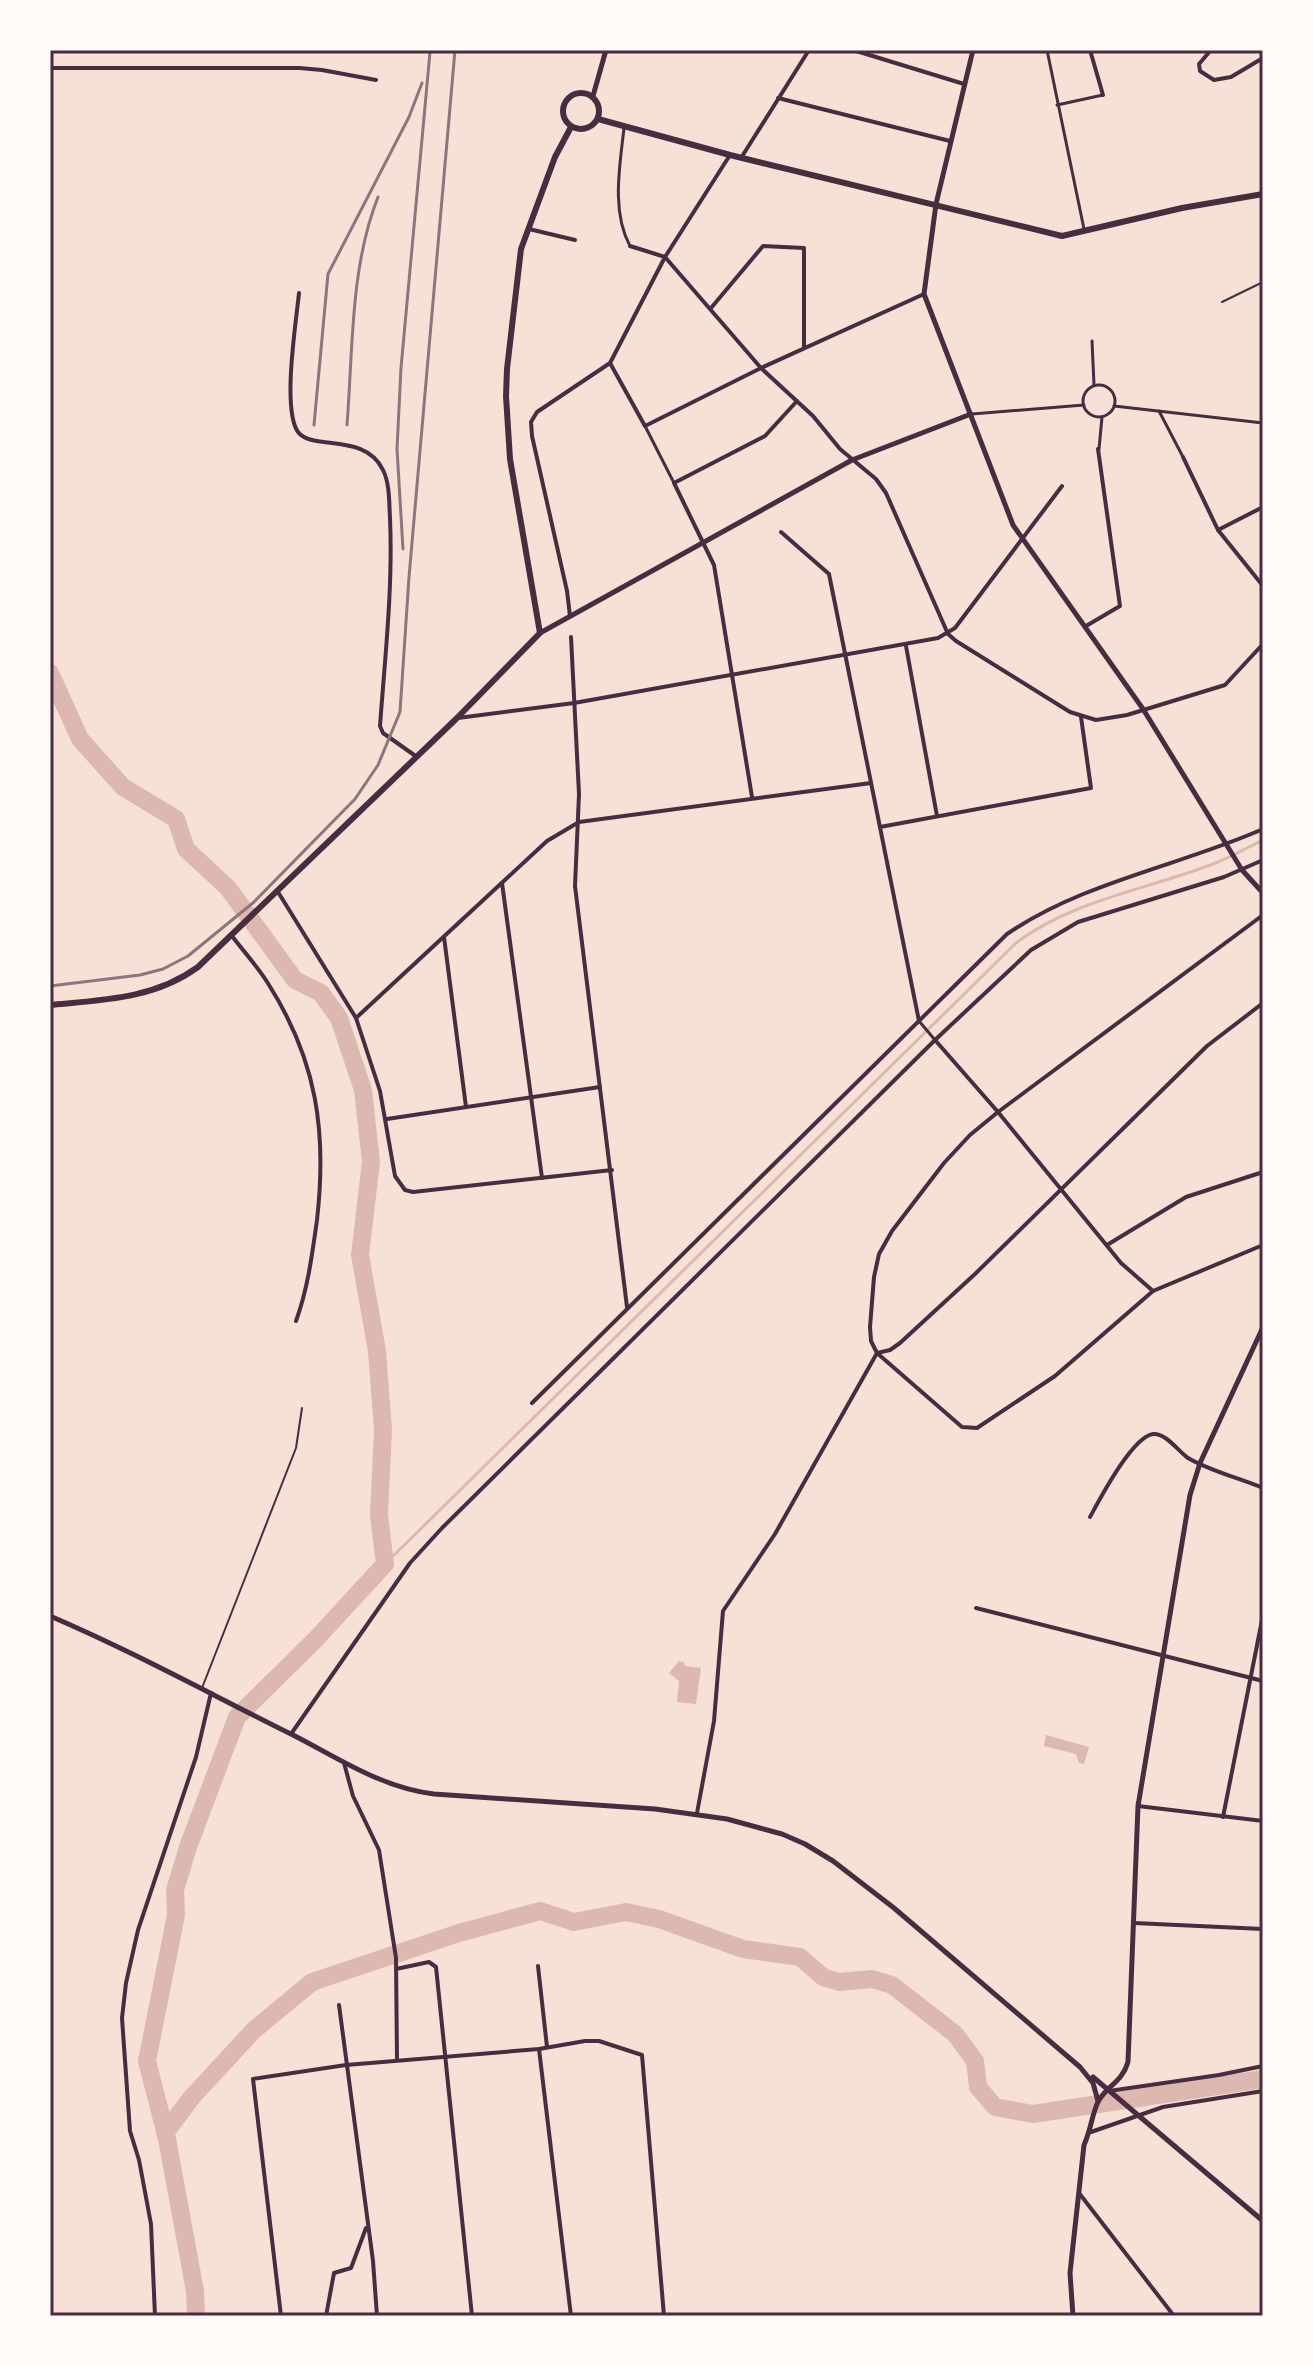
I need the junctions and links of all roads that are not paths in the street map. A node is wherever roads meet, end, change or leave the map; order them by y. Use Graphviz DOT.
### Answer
graph roads {
  1 [pos="606,50"];
  2 [pos="809,50"];
  3 [pos="853,50"];
  4 [pos="973,50"];
  5 [pos="1047,50"];
  6 [pos="1090,50"];
  7 [pos="1211,50"];
  8 [pos="1263,58"];
  9 [pos="50,68"];
  10 [pos="376,80"];
  11 [pos="964,84"];
  12 [pos="1103,95"];
  13 [pos="593,96"];
  14 [pos="778,98"];
  15 [pos="1057,105"];
  16 [pos="598,119"];
  17 [pos="571,127"];
  18 [pos="624,128"];
  19 [pos="950,141"];
  20 [pos="730,155"];
  21 [pos="741,158"];
  22 [pos="1263,194"];
  23 [pos="936,204"];
  24 [pos="526,229"];
  25 [pos="1085,232"];
  26 [pos="575,240"];
  27 [pos="630,246"];
  28 [pos="665,257"];
  29 [pos="1263,282"];
  30 [pos="299,293"];
  31 [pos="924,294"];
  32 [pos="1222,302"];
  33 [pos="711,308"];
  34 [pos="1092,341"];
  35 [pos="804,347"];
  36 [pos="610,363"];
  37 [pos="761,368"];
  38 [pos="1094,386"];
  39 [pos="797,401"];
  40 [pos="1084,405"];
  41 [pos="1114,406"];
  42 [pos="1159,411"];
  43 [pos="971,414"];
  44 [pos="1102,417"];
  45 [pos="1263,423"];
  46 [pos="645,426"];
  47 [pos="1098,449"];
  48 [pos="1183,457"];
  49 [pos="852,460"];
  50 [pos="674,483"];
  51 [pos="1062,486"];
  52 [pos="1263,507"];
  53 [pos="1218,530"];
  54 [pos="781,532"];
  55 [pos="1023,540"];
  56 [pos="704,542"];
  57 [pos="1263,586"];
  58 [pos="570,616"];
  59 [pos="1086,626"];
  60 [pos="540,633"];
  61 [pos="948,634"];
  62 [pos="571,637"];
  63 [pos="1263,644"];
  64 [pos="906,646"];
  65 [pos="845,656"];
  66 [pos="731,676"];
  67 [pos="574,703"];
  68 [pos="1143,709"];
  69 [pos="1081,717"];
  70 [pos="456,719"];
  71 [pos="417,757"];
  72 [pos="871,783"];
  73 [pos="752,797"];
  74 [pos="937,816"];
  75 [pos="579,822"];
  76 [pos="880,827"];
  77 [pos="1263,829"];
  78 [pos="1227,844"];
  79 [pos="1263,860"];
  80 [pos="1242,870"];
  81 [pos="502,883"];
  82 [pos="278,892"];
  83 [pos="1263,893"];
  84 [pos="1263,915"];
  85 [pos="232,936"];
  86 [pos="444,937"];
  87 [pos="1263,1003"];
  88 [pos="50,1005"];
  89 [pos="356,1018"];
  90 [pos="919,1021"];
  91 [pos="935,1040"];
  92 [pos="600,1087"];
  93 [pos="531,1098"];
  94 [pos="466,1107"];
  95 [pos="998,1112"];
  96 [pos="387,1119"];
  97 [pos="612,1170"];
  98 [pos="1263,1172"];
  99 [pos="542,1178"];
  100 [pos="1061,1189"];
  101 [pos="1263,1245"];
  102 [pos="1106,1246"];
  103 [pos="1153,1291"];
  104 [pos="627,1307"];
  105 [pos="296,1321"];
  106 [pos="1263,1327"];
  107 [pos="877,1353"];
  108 [pos="532,1403"];
  109 [pos="302,1408"];
  110 [pos="1200,1463"];
  111 [pos="1263,1488"];
  112 [pos="1090,1517"];
  113 [pos="976,1608"];
  114 [pos="1263,1615"];
  115 [pos="50,1616"];
  116 [pos="1165,1655"];
  117 [pos="1250,1679"];
  118 [pos="1263,1681"];
  119 [pos="202,1689"];
  120 [pos="213,1694"];
  121 [pos="291,1734"];
  122 [pos="344,1761"];
  123 [pos="1138,1806"];
  124 [pos="697,1813"];
  125 [pos="1223,1817"];
  126 [pos="1263,1821"];
  127 [pos="1133,1923"];
  128 [pos="1263,1929"];
  129 [pos="538,1966"];
  130 [pos="396,1969"];
  131 [pos="339,2005"];
  132 [pos="547,2047"];
  133 [pos="539,2049"];
  134 [pos="444,2056"];
  135 [pos="397,2060"];
  136 [pos="346,2065"];
  137 [pos="1263,2066"];
  138 [pos="1089,2074"];
  139 [pos="1109,2091"];
  140 [pos="1263,2091"];
  141 [pos="1098,2101"];
  142 [pos="1137,2114"];
  143 [pos="1091,2132"];
  144 [pos="1078,2191"];
  145 [pos="1263,2221"];
  146 [pos="367,2226"];
  147 [pos="155,2316"];
  148 [pos="281,2316"];
  149 [pos="326,2316"];
  150 [pos="377,2316"];
  151 [pos="472,2316"];
  152 [pos="571,2316"];
  153 [pos="664,2316"];
  154 [pos="1073,2316"];
  155 [pos="1174,2316"];
  1 -- 13 [label="street"];
  2 -- 14 [label="street"];
  3 -- 11 [label="street"];
  4 -- 11 [label="street"];
  5 -- 15 [label="street"];
  6 -- 12 [label="street"];
  7 -- 8 [label="street"];
  9 -- 10 [label="street"];
  11 -- 19 [label="street"];
  12 -- 15 [label="street"];
  13 -- 16 [label="main road"];
  13 -- 17 [label="main road"];
  14 -- 19 [label="street"];
  14 -- 21 [label="street"];
  15 -- 25 [label="street"];
  16 -- 17 [label="main road"];
  16 -- 18 [label="main road"];
  17 -- 24 [label="main road"];
  18 -- 20 [label="main road"];
  18 -- 27 [label="street"];
  19 -- 23 [label="street"];
  20 -- 21 [label="main road"];
  20 -- 28 [label="street"];
  21 -- 23 [label="main road"];
  22 -- 25 [label="main road"];
  23 -- 25 [label="main road"];
  23 -- 31 [label="street"];
  24 -- 26 [label="street"];
  24 -- 60 [label="main road"];
  27 -- 28 [label="street"];
  28 -- 33 [label="street"];
  28 -- 36 [label="street"];
  29 -- 32 [label="lane"];
  30 -- 71 [label="street"];
  31 -- 35 [label="street"];
  31 -- 43 [label="street"];
  33 -- 35 [label="street"];
  33 -- 37 [label="street"];
  34 -- 38 [label="street"];
  35 -- 37 [label="street"];
  36 -- 46 [label="street"];
  36 -- 58 [label="street"];
  37 -- 39 [label="street"];
  37 -- 46 [label="street"];
  38 -- 40 [label="street"];
  38 -- 41 [label="street"];
  39 -- 49 [label="street"];
  39 -- 50 [label="street"];
  40 -- 43 [label="street"];
  40 -- 44 [label="street"];
  41 -- 42 [label="street"];
  41 -- 44 [label="street"];
  42 -- 45 [label="street"];
  42 -- 48 [label="street"];
  43 -- 49 [label="street"];
  43 -- 55 [label="street"];
  44 -- 47 [label="street"];
  46 -- 50 [label="street"];
  47 -- 59 [label="street"];
  48 -- 53 [label="street"];
  49 -- 56 [label="street"];
  49 -- 61 [label="street"];
  50 -- 56 [label="street"];
  51 -- 55 [label="street"];
  52 -- 53 [label="street"];
  53 -- 57 [label="street"];
  54 -- 65 [label="street"];
  55 -- 59 [label="street"];
  55 -- 61 [label="street"];
  56 -- 58 [label="street"];
  56 -- 66 [label="street"];
  58 -- 60 [label="street"];
  59 -- 68 [label="street"];
  60 -- 70 [label="main road"];
  61 -- 64 [label="street"];
  61 -- 69 [label="street"];
  62 -- 67 [label="street"];
  63 -- 68 [label="street"];
  64 -- 65 [label="street"];
  64 -- 74 [label="street"];
  65 -- 66 [label="street"];
  65 -- 72 [label="street"];
  66 -- 67 [label="street"];
  66 -- 73 [label="street"];
  67 -- 70 [label="street"];
  67 -- 75 [label="street"];
  68 -- 69 [label="street"];
  68 -- 78 [label="street"];
  69 -- 74 [label="street"];
  70 -- 71 [label="main road"];
  71 -- 82 [label="main road"];
  72 -- 73 [label="street"];
  72 -- 76 [label="street"];
  73 -- 75 [label="street"];
  74 -- 76 [label="street"];
  75 -- 81 [label="street"];
  75 -- 92 [label="street"];
  76 -- 90 [label="street"];
  77 -- 78 [label="street"];
  78 -- 80 [label="street"];
  78 -- 90 [label="street"];
  79 -- 80 [label="street"];
  80 -- 83 [label="street"];
  80 -- 91 [label="street"];
  81 -- 86 [label="street"];
  81 -- 93 [label="street"];
  82 -- 85 [label="main road"];
  82 -- 89 [label="street"];
  84 -- 95 [label="street"];
  85 -- 88 [label="main road"];
  85 -- 105 [label="street"];
  86 -- 89 [label="street"];
  86 -- 94 [label="street"];
  87 -- 100 [label="street"];
  89 -- 96 [label="street"];
  90 -- 91 [label="street"];
  90 -- 104 [label="street"];
  91 -- 95 [label="street"];
  91 -- 121 [label="street"];
  92 -- 93 [label="street"];
  92 -- 97 [label="street"];
  93 -- 94 [label="street"];
  93 -- 99 [label="street"];
  94 -- 96 [label="street"];
  95 -- 100 [label="street"];
  95 -- 107 [label="street"];
  96 -- 99 [label="street"];
  97 -- 99 [label="street"];
  97 -- 104 [label="street"];
  98 -- 102 [label="street"];
  100 -- 102 [label="street"];
  100 -- 107 [label="street"];
  101 -- 103 [label="street"];
  102 -- 103 [label="street"];
  103 -- 107 [label="street"];
  104 -- 108 [label="street"];
  106 -- 110 [label="street"];
  107 -- 124 [label="street"];
  109 -- 119 [label="lane"];
  110 -- 111 [label="street"];
  110 -- 112 [label="street"];
  110 -- 116 [label="street"];
  113 -- 116 [label="street"];
  114 -- 117 [label="street"];
  115 -- 119 [label="street"];
  116 -- 117 [label="street"];
  116 -- 123 [label="street"];
  117 -- 118 [label="street"];
  117 -- 125 [label="street"];
  119 -- 120 [label="street"];
  120 -- 121 [label="street"];
  120 -- 147 [label="street"];
  121 -- 122 [label="street"];
  122 -- 124 [label="street"];
  122 -- 130 [label="street"];
  123 -- 125 [label="street"];
  123 -- 127 [label="street"];
  124 -- 138 [label="street"];
  125 -- 126 [label="street"];
  127 -- 128 [label="street"];
  127 -- 139 [label="street"];
  129 -- 132 [label="street"];
  130 -- 134 [label="street"];
  130 -- 135 [label="street"];
  131 -- 136 [label="street"];
  132 -- 133 [label="street"];
  132 -- 153 [label="street"];
  133 -- 134 [label="street"];
  133 -- 152 [label="street"];
  134 -- 135 [label="street"];
  134 -- 151 [label="street"];
  135 -- 136 [label="street"];
  136 -- 146 [label="street"];
  136 -- 148 [label="street"];
  137 -- 139 [label="street"];
  138 -- 139 [label="street"];
  138 -- 141 [label="street"];
  139 -- 141 [label="street"];
  139 -- 142 [label="street"];
  140 -- 142 [label="street"];
  141 -- 143 [label="street"];
  142 -- 143 [label="street"];
  142 -- 145 [label="street"];
  143 -- 144 [label="street"];
  144 -- 154 [label="street"];
  144 -- 155 [label="street"];
  146 -- 149 [label="street"];
  146 -- 150 [label="street"];
}
